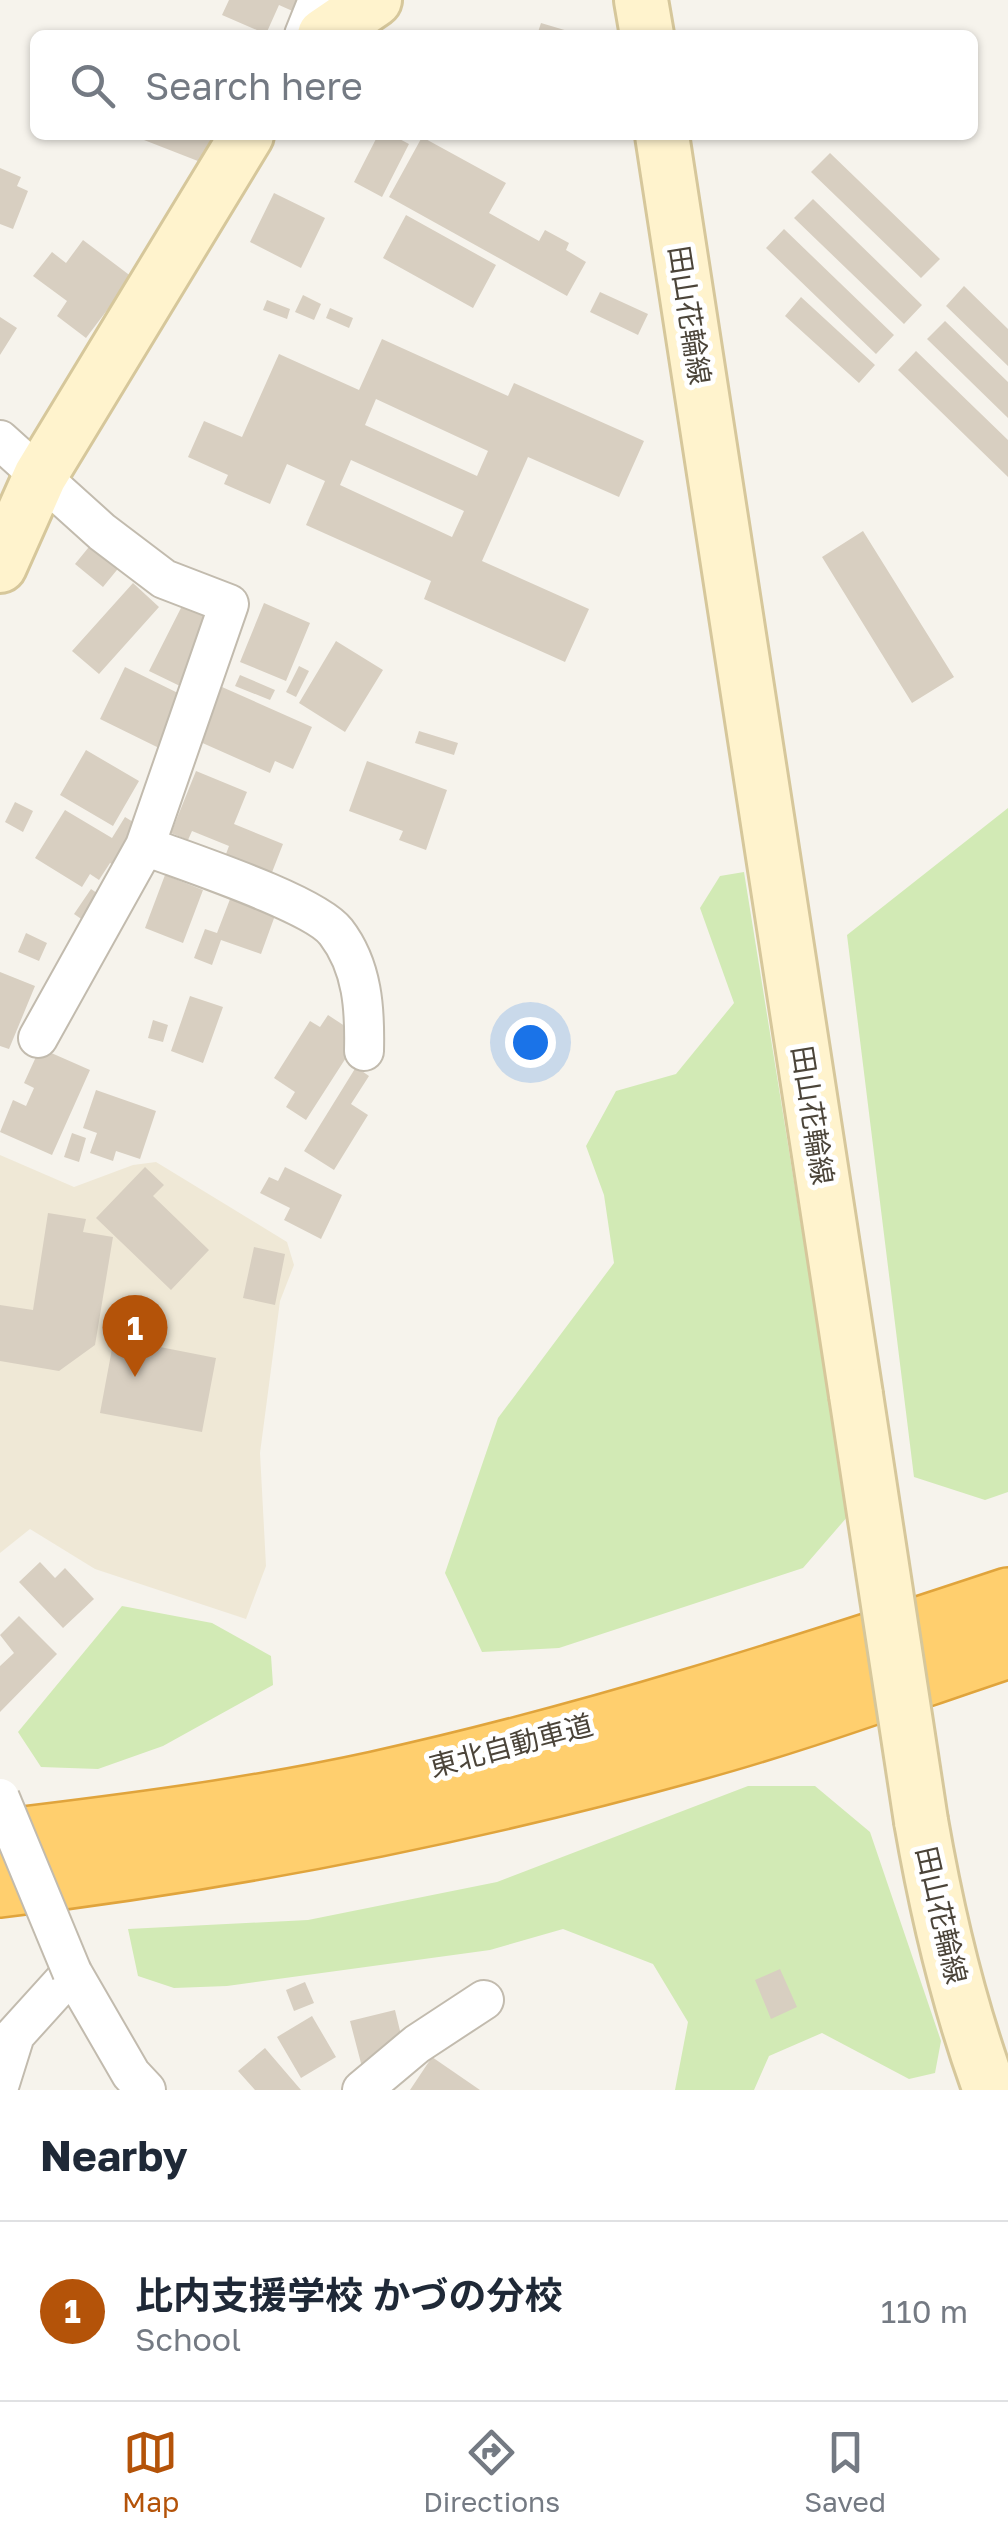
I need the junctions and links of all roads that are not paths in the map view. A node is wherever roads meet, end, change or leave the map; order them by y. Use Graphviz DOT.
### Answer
graph roads {
  1 [pos="318,0"];
  2 [pos="375,0"];
  3 [pos="641,0"];
  4 [pos="306,30"];
  5 [pos="331,30"];
  6 [pos="645,30"];
  7 [pos="244,140"];
  8 [pos="663,140"];
  9 [pos="0,440"];
  10 [pos="40,476"];
  11 [pos="0,566"];
  12 [pos="145,846"];
  13 [pos="38,1038"];
  14 [pos="364,1051"];
  15 [pos="1008,1596"];
  16 [pos="1008,1650"];
  17 [pos="0,1798"];
  18 [pos="0,1838"];
  19 [pos="0,1890"];
  20 [pos="72,1972"];
  21 [pos="484,2000"];
  22 [pos="0,2083"];
  23 [pos="146,2090"];
  24 [pos="362,2090"];
  25 [pos="990,2090"];
  1 -- 4 [label="street"];
  2 -- 5 [label="main road"];
  3 -- 6 [label="main road"];
  7 -- 10 [label="main road"];
  8 -- 25 [label="main road, 田山花輪線, bridge"];
  9 -- 10 [label="street"];
  10 -- 11 [label="main road"];
  10 -- 12 [label="street"];
  12 -- 13 [label="street"];
  12 -- 14 [label="street"];
  15 -- 18 [label="highway, 東北自動車道"];
  16 -- 19 [label="highway, 東北自動車道"];
  17 -- 20 [label="street, bridge"];
  20 -- 22 [label="street"];
  20 -- 23 [label="street"];
  21 -- 24 [label="street"];
}
